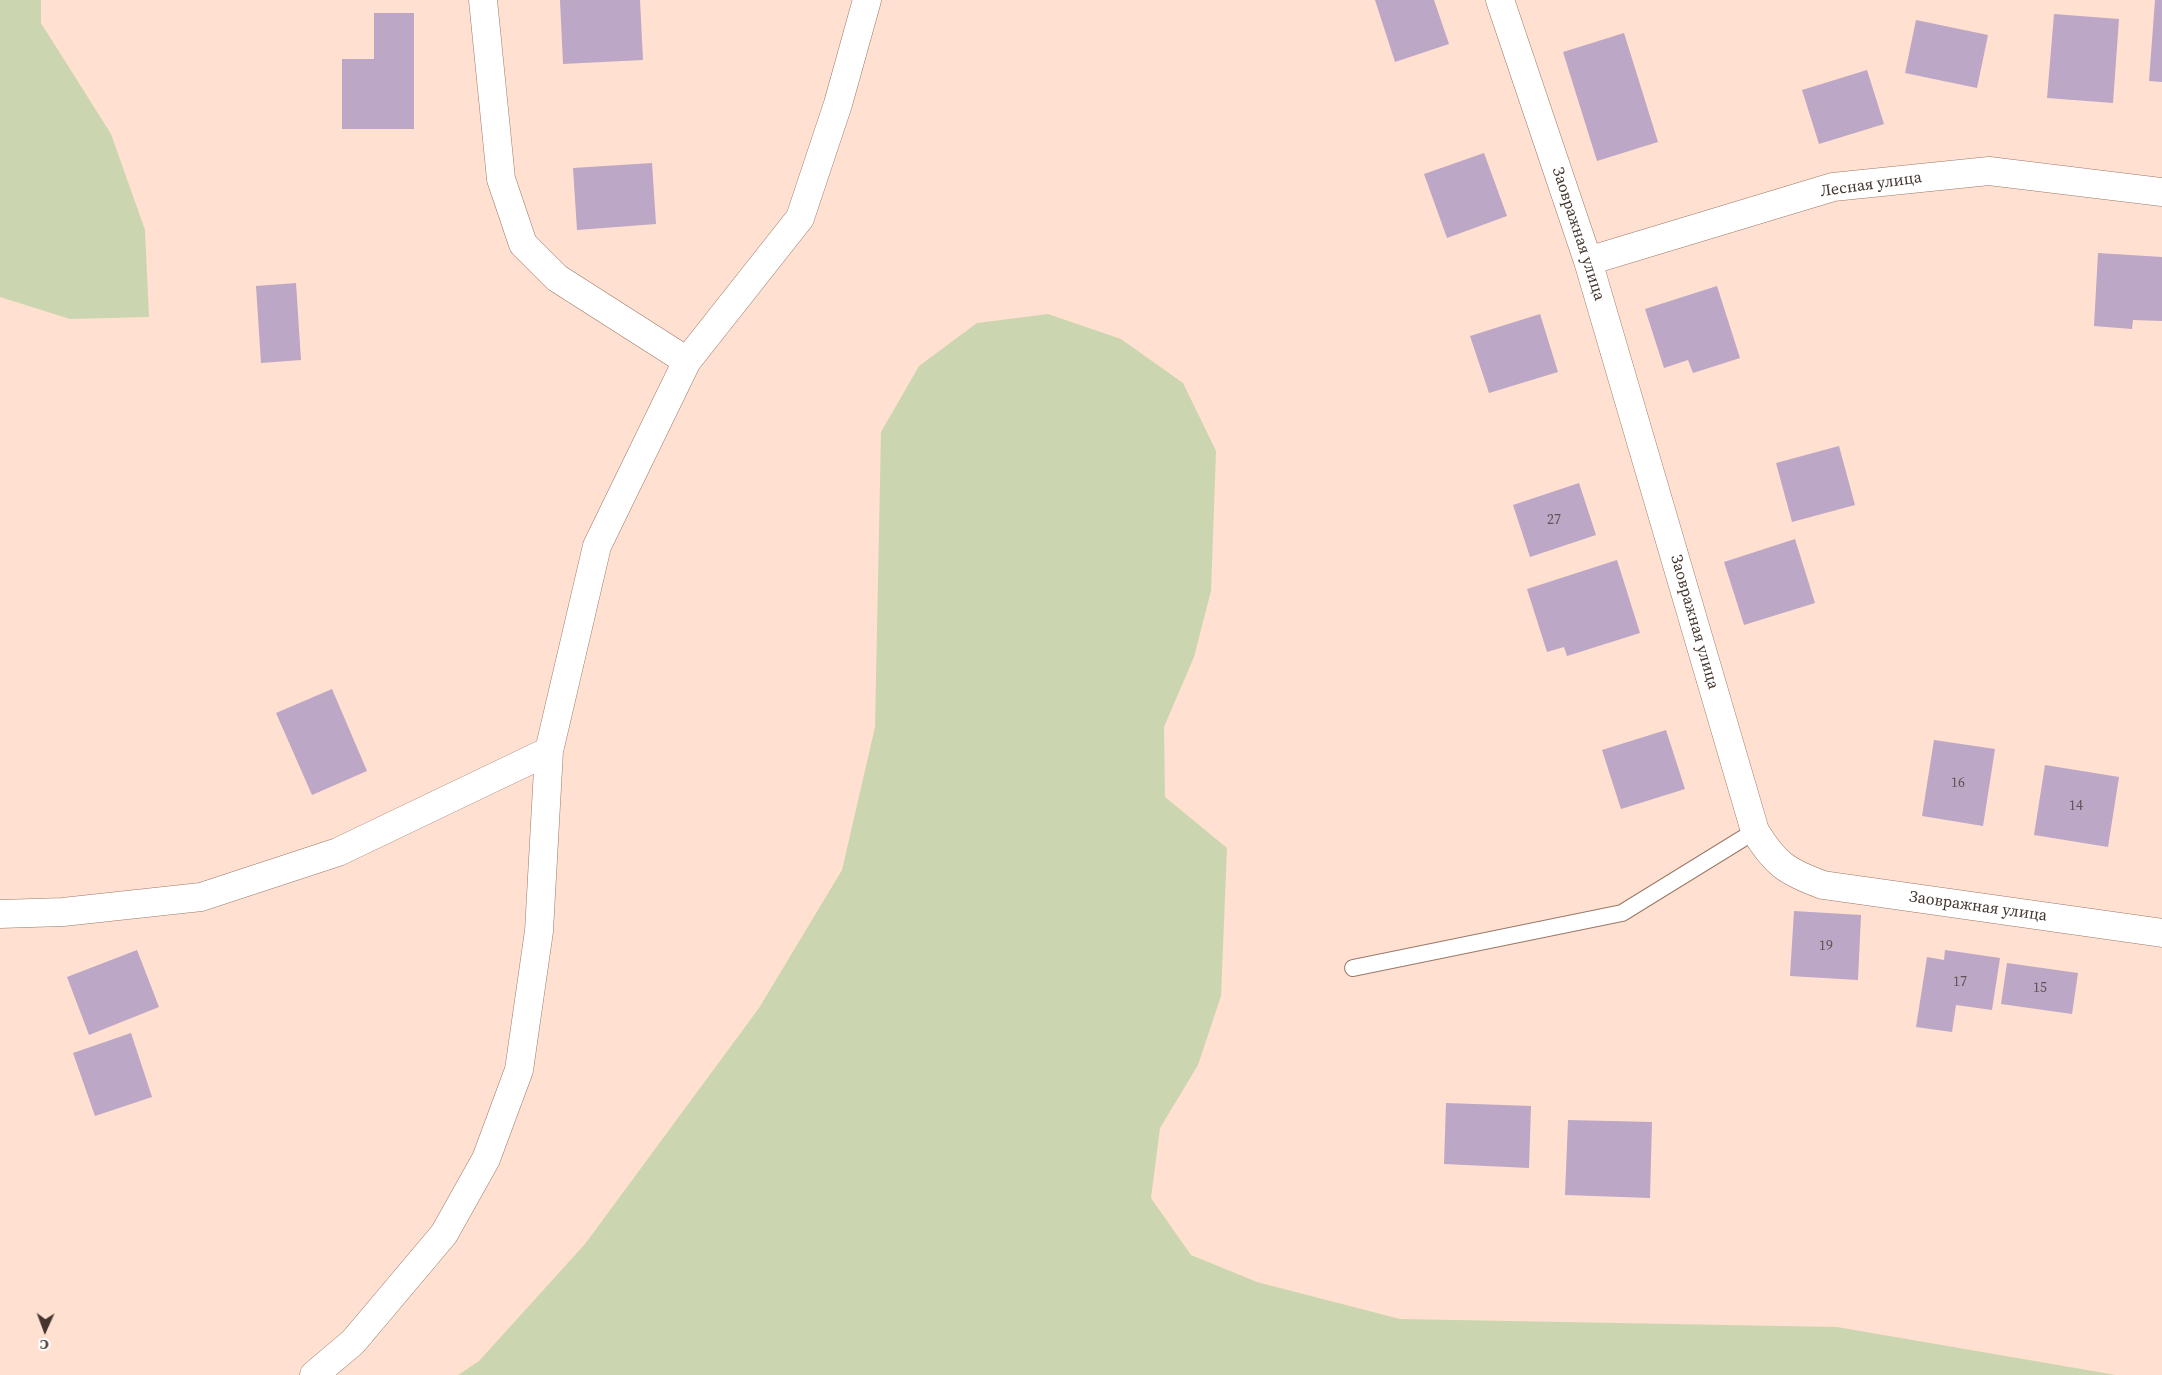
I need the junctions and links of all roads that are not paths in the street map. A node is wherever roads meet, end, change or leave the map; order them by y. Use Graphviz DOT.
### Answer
graph roads {
  1 [pos="483,0"];
  2 [pos="867,0"];
  3 [pos="1500,0"];
  4 [pos="2162,192"];
  5 [pos="1588,261"];
  6 [pos="686,361"];
  7 [pos="549,751"];
  8 [pos="1755,831"];
  9 [pos="0,914"];
  10 [pos="2162,933"];
  11 [pos="1353,968"];
  12 [pos="314,1375"];
  1 -- 6 [label="street"];
  2 -- 6 [label="street"];
  3 -- 5 [label="street, Заовражная улица"];
  4 -- 5 [label="street, Лесная улица"];
  5 -- 8 [label="street, Заовражная улица"];
  6 -- 7 [label="street"];
  7 -- 9 [label="street"];
  7 -- 12 [label="street"];
  8 -- 10 [label="street, Заовражная улица"];
  8 -- 11 [label="lane"];
}
